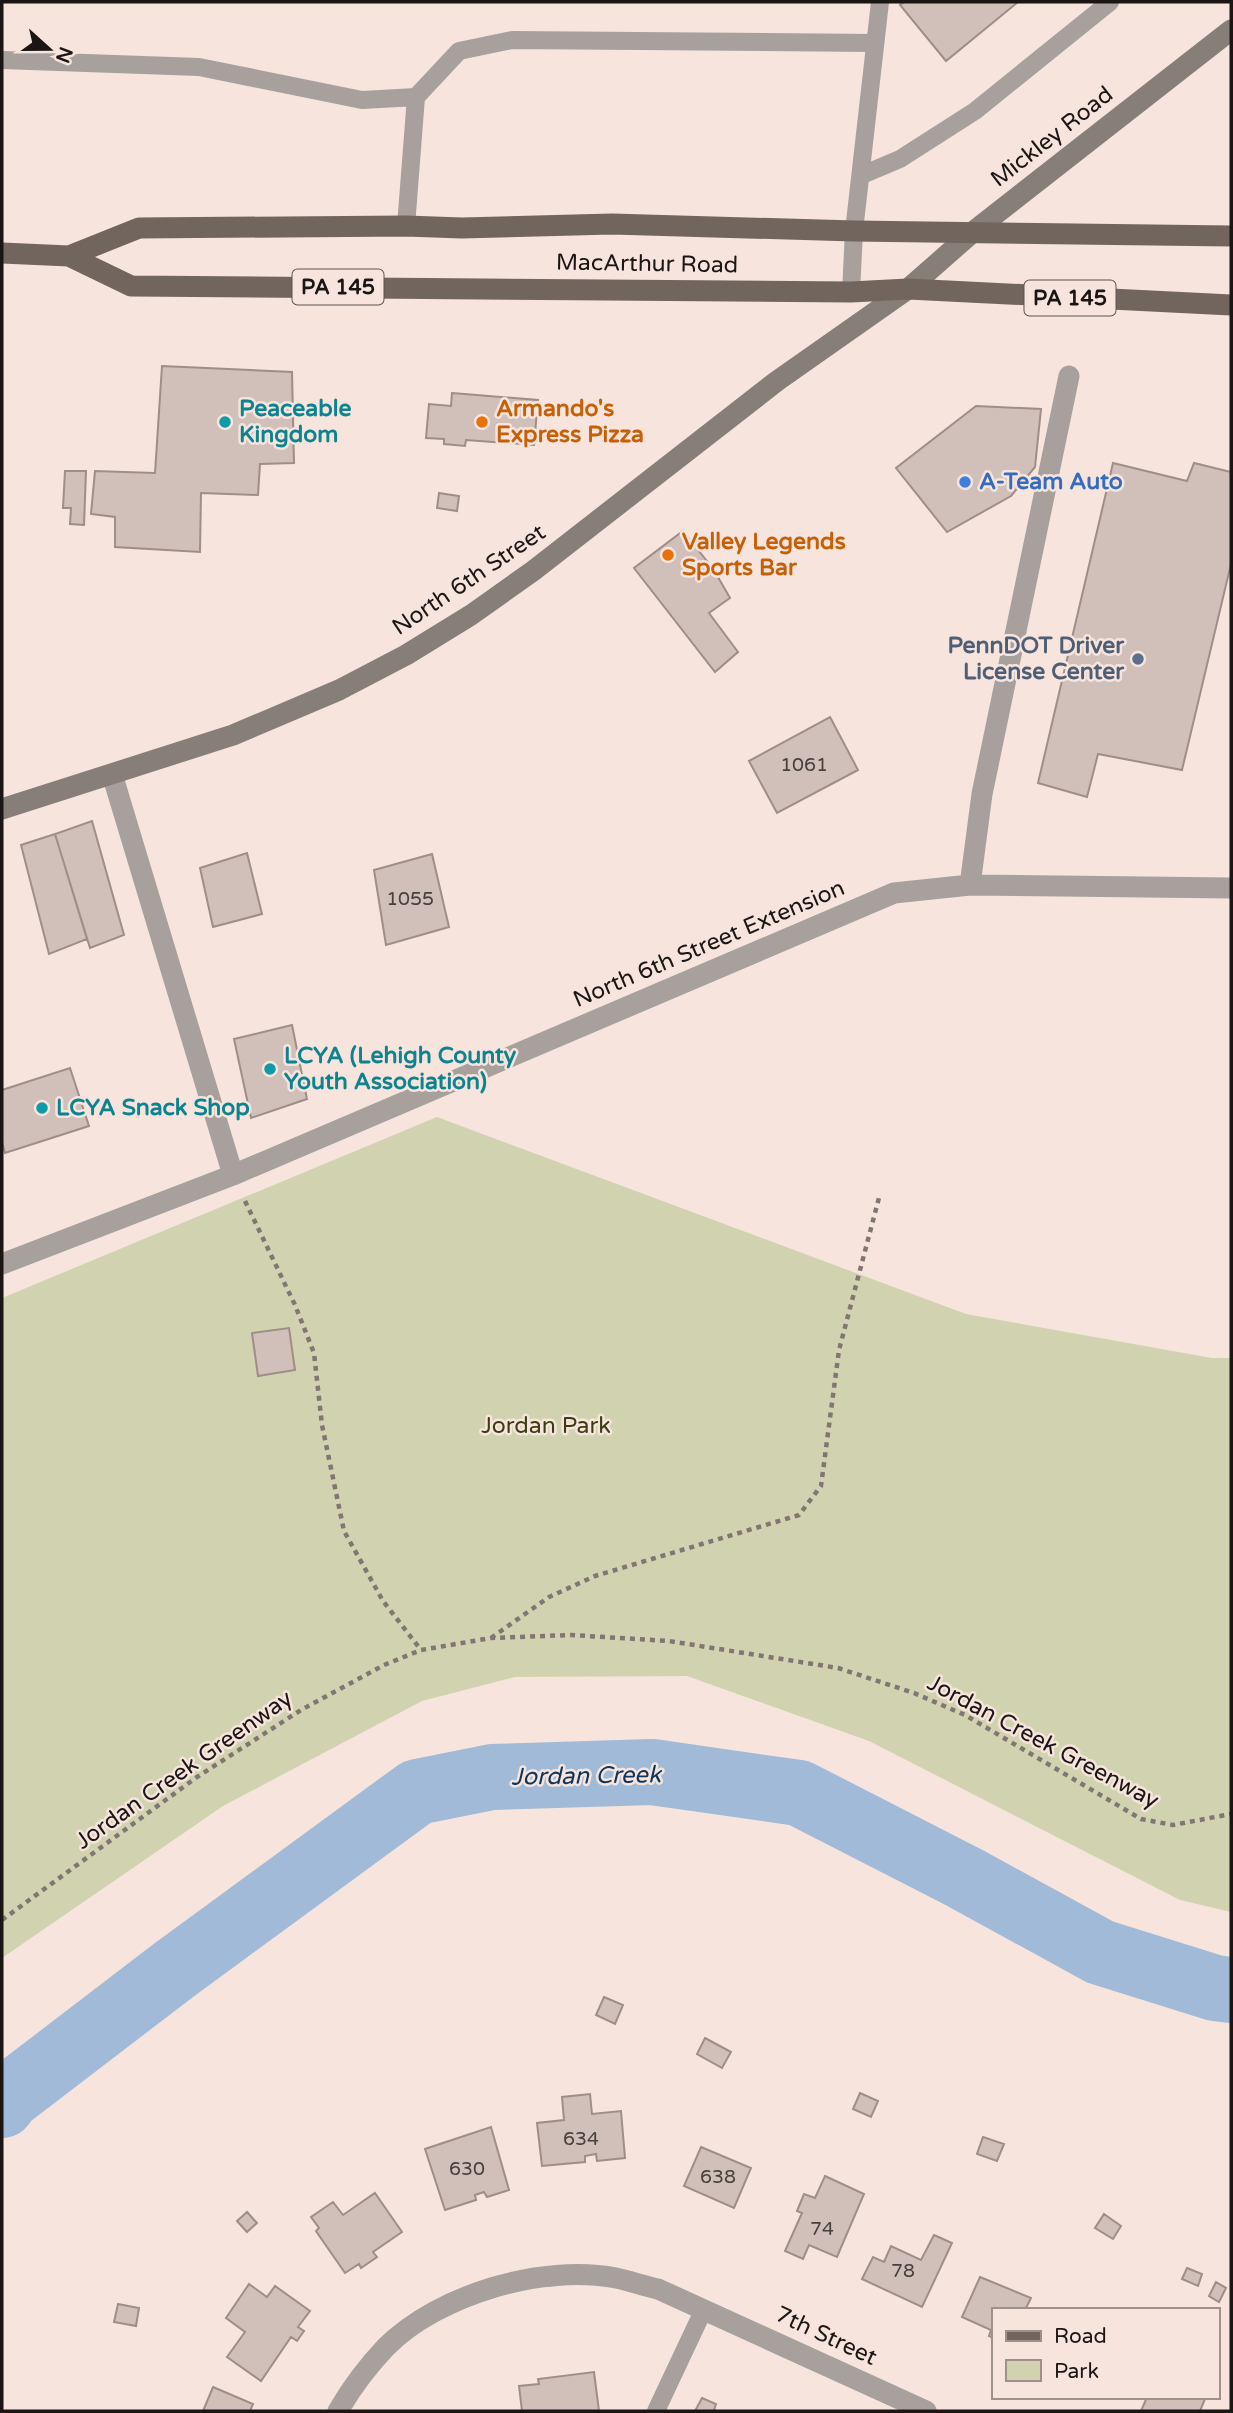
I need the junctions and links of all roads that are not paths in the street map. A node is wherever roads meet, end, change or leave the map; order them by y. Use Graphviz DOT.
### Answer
graph roads {
  1 [pos="880,2"];
  2 [pos="1110,2"];
  3 [pos="1231,30"];
  4 [pos="875,43"];
  5 [pos="2,60"];
  6 [pos="416,97"];
  7 [pos="862,175"];
  8 [pos="407,226"];
  9 [pos="855,231"];
  10 [pos="974,231"];
  11 [pos="1231,236"];
  12 [pos="2,253"];
  13 [pos="69,256"];
  14 [pos="908,289"];
  15 [pos="851,292"];
  16 [pos="1231,306"];
  17 [pos="1069,376"];
  18 [pos="113,774"];
  19 [pos="2,809"];
  20 [pos="970,886"];
  21 [pos="1231,888"];
  22 [pos="233,1175"];
  23 [pos="2,1264"];
  24 [pos="704,2309"];
  25 [pos="338,2411"];
  26 [pos="656,2411"];
  27 [pos="926,2411"];
  1 -- 4 [label="lane"];
  2 -- 7 [label="lane"];
  3 -- 10 [label="street, Mickley Road"];
  4 -- 6 [label="lane"];
  4 -- 7 [label="lane"];
  5 -- 6 [label="lane"];
  6 -- 8 [label="lane"];
  7 -- 9 [label="lane"];
  8 -- 9 [label="main road, MacArthur Road / PA 145"];
  8 -- 13 [label="main road, MacArthur Road / PA 145"];
  9 -- 10 [label="main road, MacArthur Road / PA 145"];
  9 -- 15 [label="lane"];
  10 -- 11 [label="main road, MacArthur Road / PA 145"];
  10 -- 14 [label="street, Mickley Road"];
  12 -- 13 [label="main road, MacArthur Road / PA 145"];
  13 -- 15 [label="main road, MacArthur Road / PA 145"];
  14 -- 15 [label="main road, MacArthur Road / PA 145"];
  14 -- 16 [label="main road, MacArthur Road / PA 145"];
  14 -- 18 [label="street, North 6th Street"];
  17 -- 20 [label="street"];
  18 -- 19 [label="street, North 6th Street"];
  18 -- 22 [label="street"];
  20 -- 21 [label="street, North 6th Street Extension"];
  20 -- 22 [label="street, North 6th Street Extension"];
  22 -- 23 [label="street, North 6th Street Extension"];
  24 -- 25 [label="street, 7th Street"];
  24 -- 26 [label="lane"];
  24 -- 27 [label="street, 7th Street"];
}
